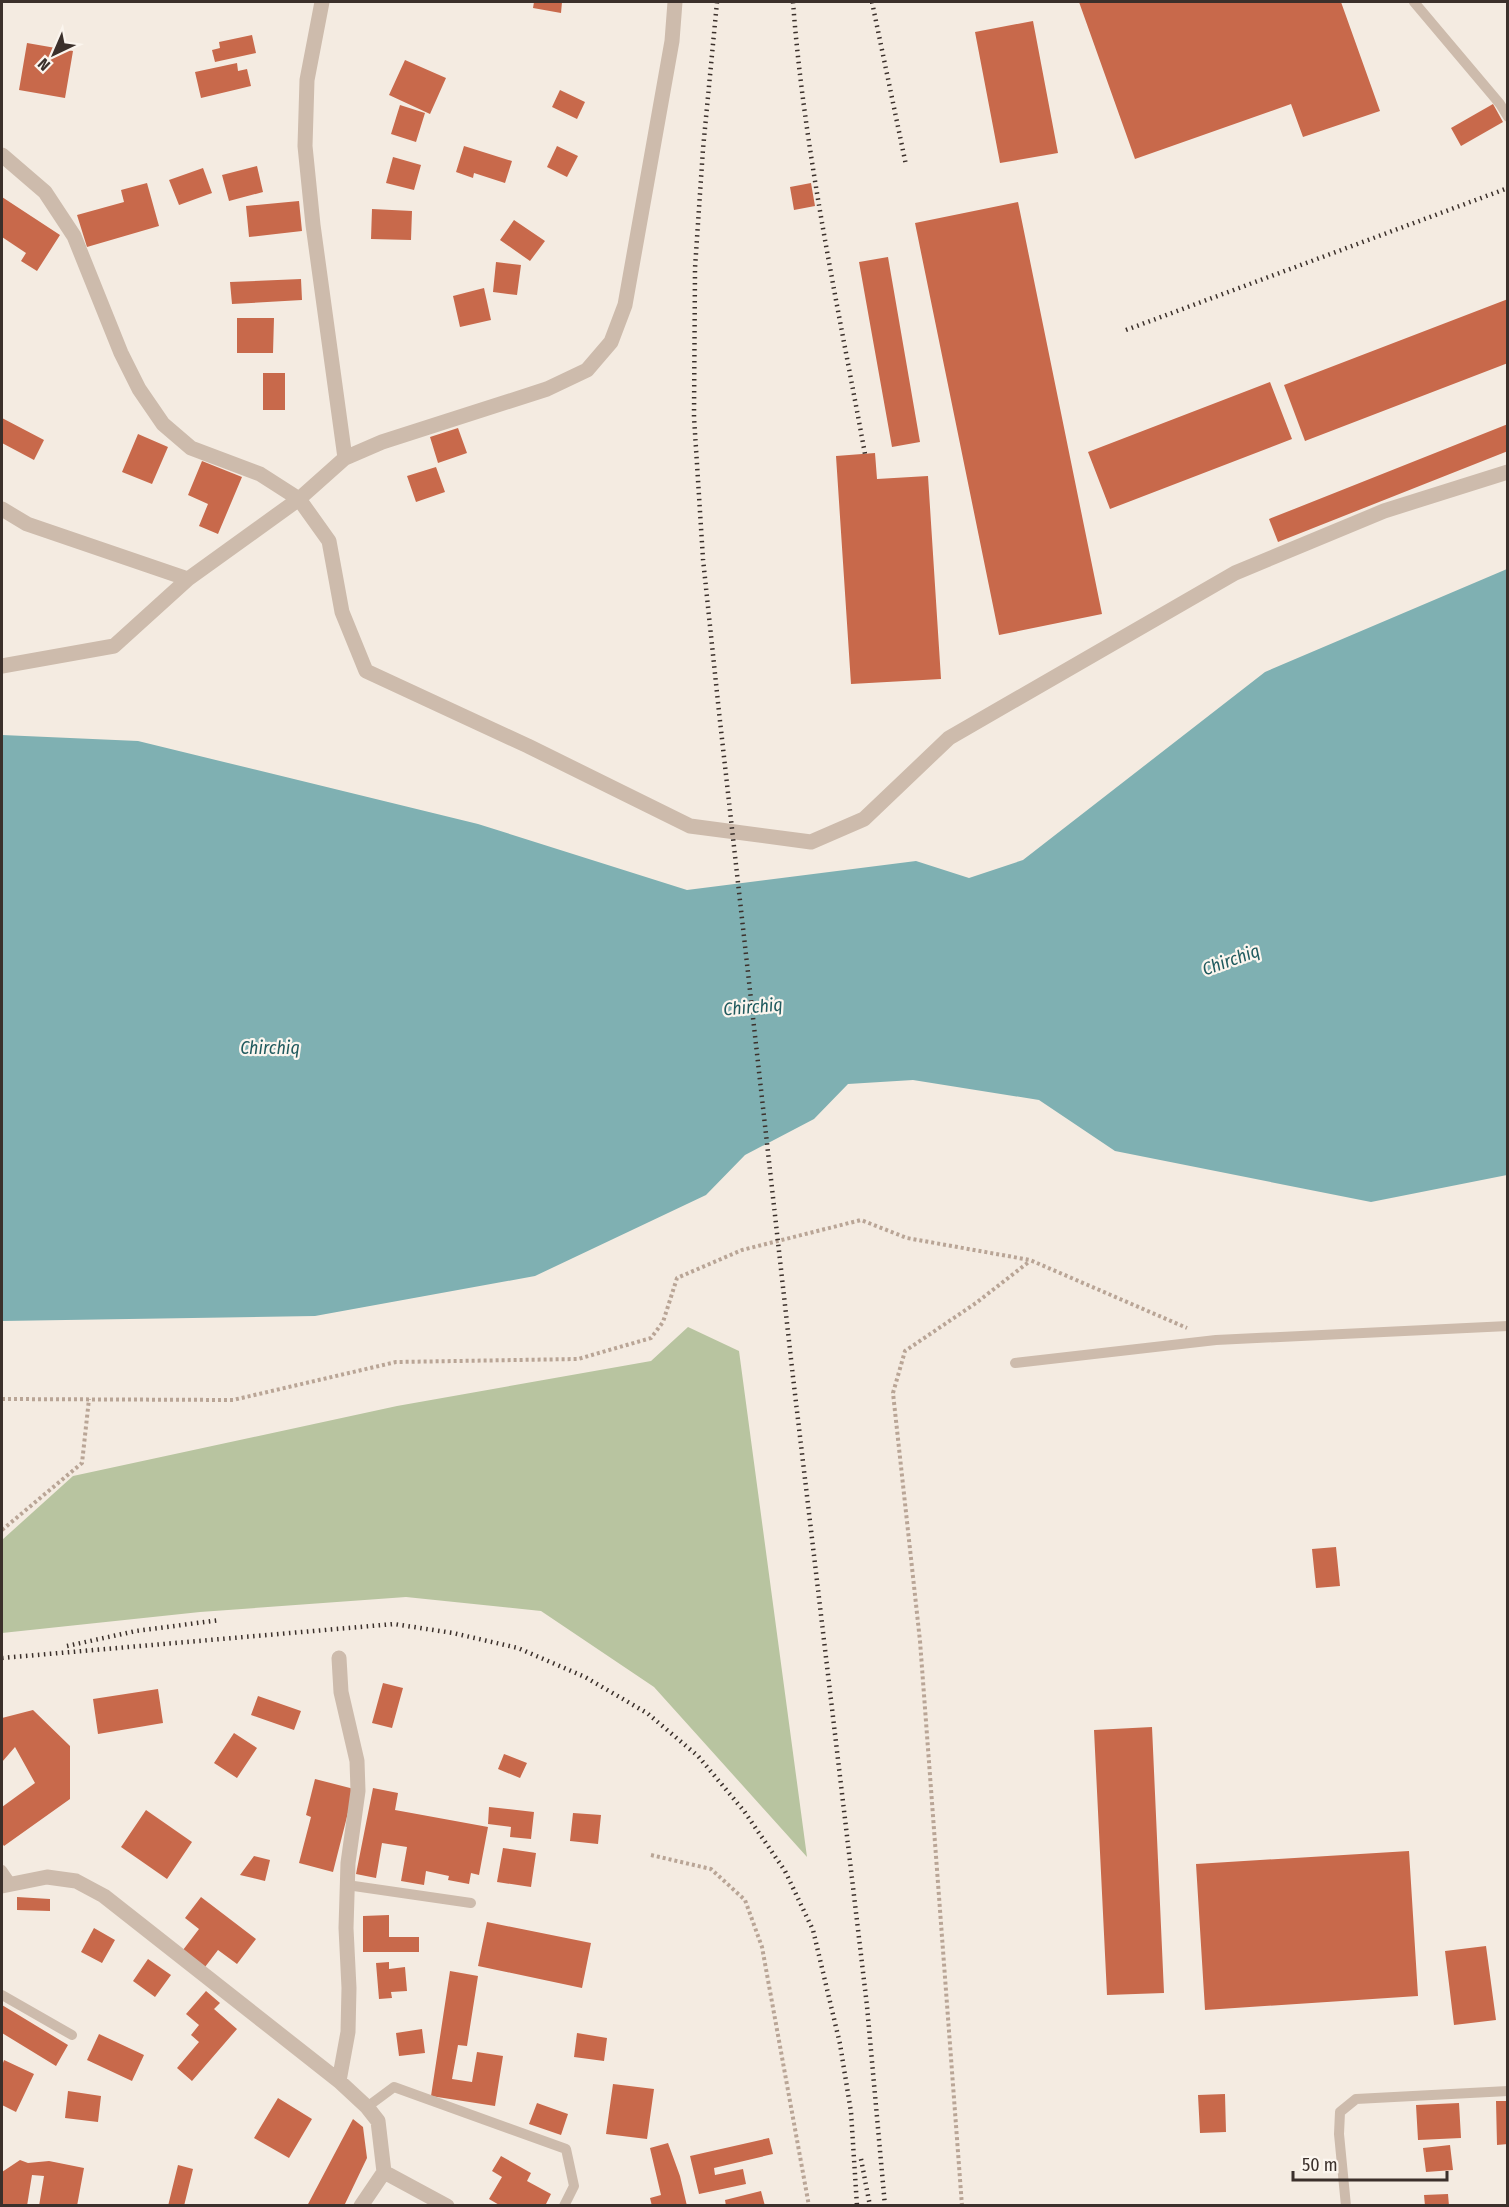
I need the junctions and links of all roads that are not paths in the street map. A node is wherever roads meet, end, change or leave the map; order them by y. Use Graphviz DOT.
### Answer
graph roads {
  1 [pos="322,2"];
  2 [pos="675,2"];
  3 [pos="1413,2"];
  4 [pos="1508,117"];
  5 [pos="2,155"];
  6 [pos="345,458"];
  7 [pos="1508,472"];
  8 [pos="299,500"];
  9 [pos="2,509"];
  10 [pos="188,579"];
  11 [pos="2,666"];
  12 [pos="1508,1326"];
  13 [pos="1015,1363"];
  14 [pos="339,1658"];
  15 [pos="2,1870"];
  16 [pos="6,1884"];
  17 [pos="347,1885"];
  18 [pos="471,1903"];
  19 [pos="2,1995"];
  20 [pos="72,2035"];
  21 [pos="339,2081"];
  22 [pos="1508,2091"];
  23 [pos="367,2107"];
  24 [pos="384,2172"];
  25 [pos="361,2205"];
  26 [pos="447,2205"];
  27 [pos="564,2205"];
  28 [pos="1346,2205"];
  1 -- 6 [label="street"];
  2 -- 6 [label="street"];
  3 -- 4 [label="lane"];
  5 -- 8 [label="street"];
  6 -- 8 [label="street"];
  7 -- 8 [label="street"];
  8 -- 10 [label="street"];
  9 -- 10 [label="street"];
  10 -- 11 [label="street"];
  12 -- 13 [label="lane"];
  14 -- 17 [label="street"];
  15 -- 16 [label="lane"];
  16 -- 21 [label="street"];
  17 -- 18 [label="lane"];
  17 -- 21 [label="street"];
  19 -- 20 [label="lane"];
  21 -- 23 [label="street"];
  22 -- 28 [label="lane"];
  23 -- 24 [label="street"];
  23 -- 27 [label="lane"];
  24 -- 25 [label="street"];
  24 -- 26 [label="street"];
}
